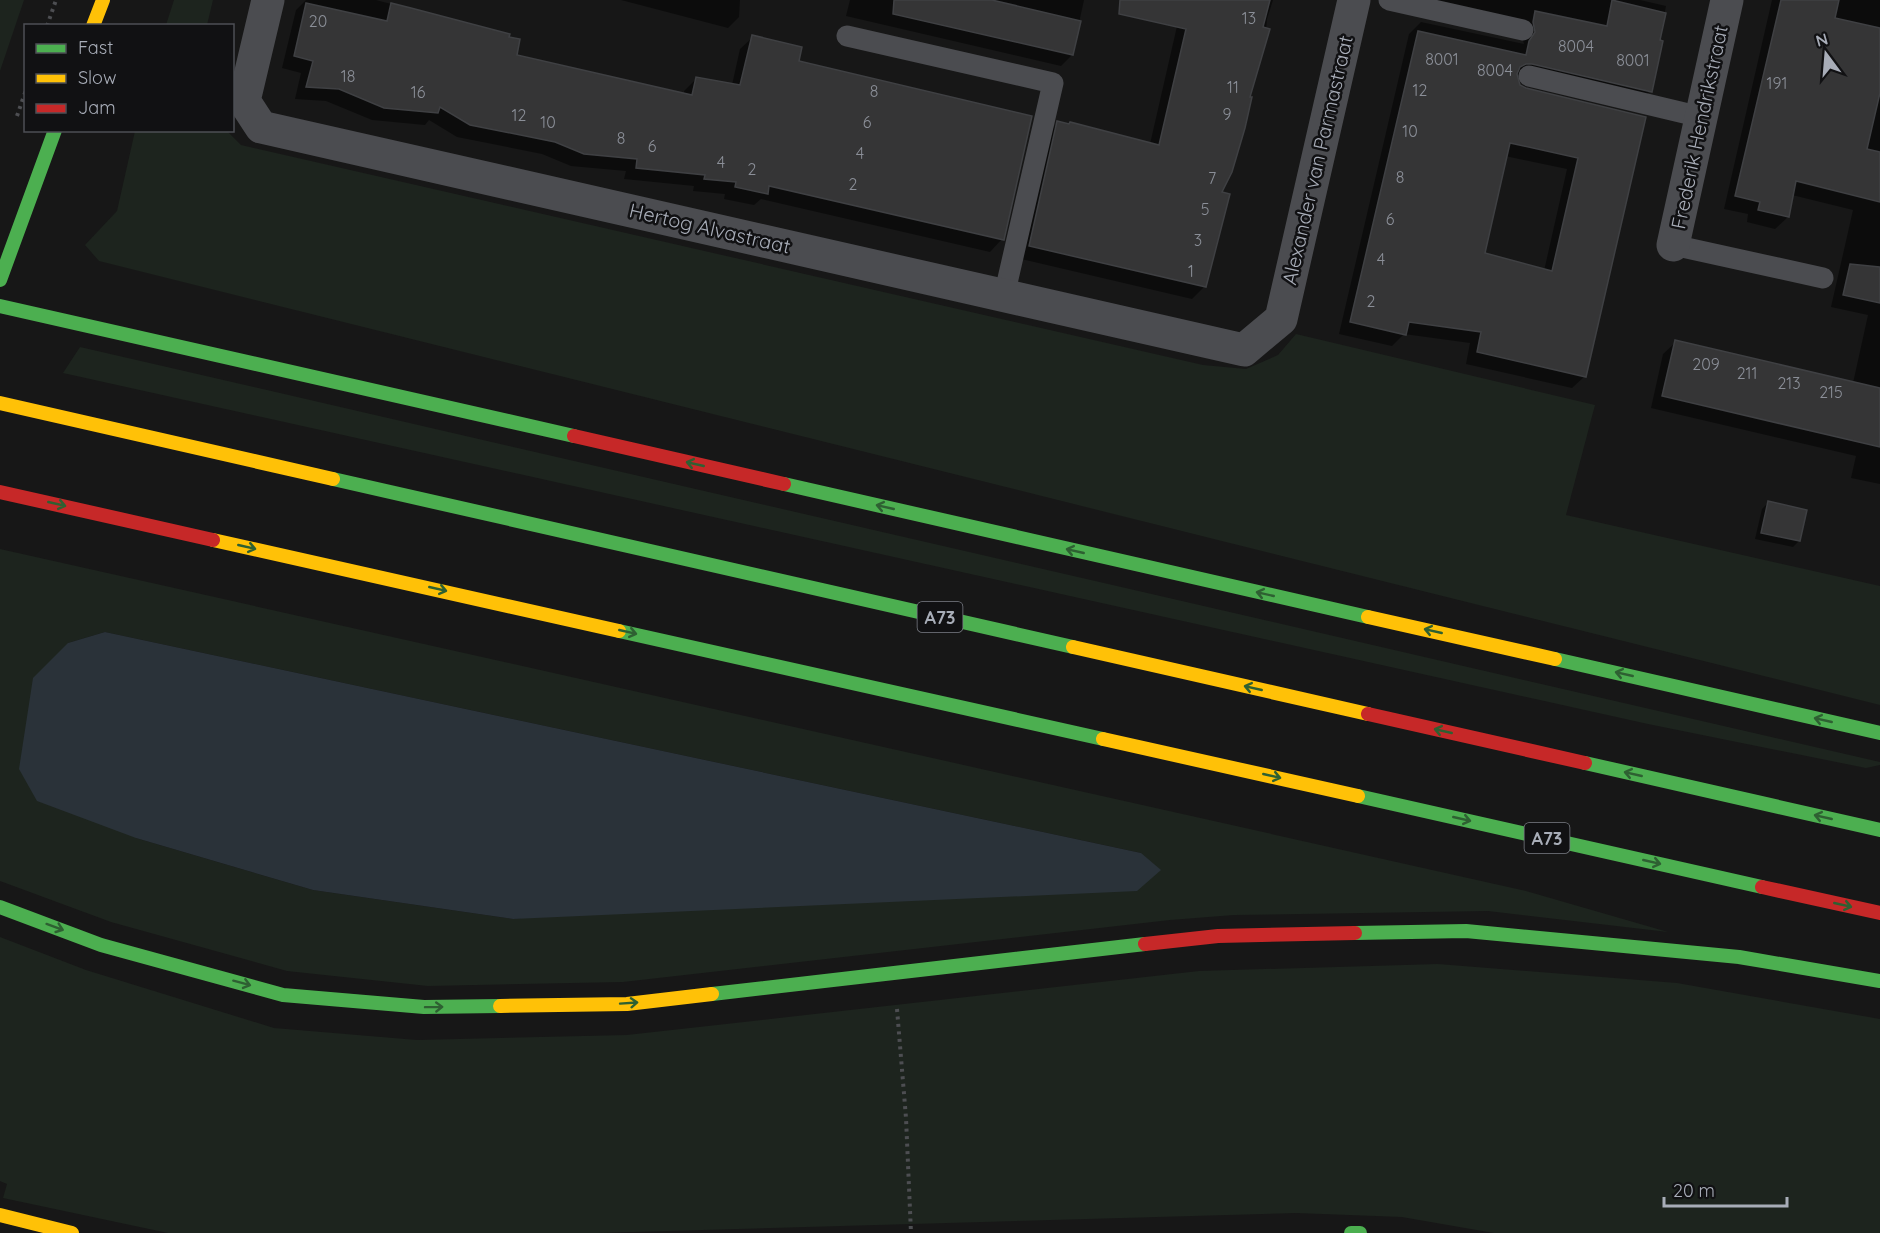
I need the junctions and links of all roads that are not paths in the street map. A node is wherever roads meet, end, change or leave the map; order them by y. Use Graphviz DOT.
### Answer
graph roads {
  1 [pos="103,0"];
  2 [pos="268,0"];
  3 [pos="1353,0"];
  4 [pos="1389,0"];
  5 [pos="1727,0"];
  6 [pos="94,24"];
  7 [pos="1523,30"];
  8 [pos="847,36"];
  9 [pos="1529,76"];
  10 [pos="1701,117"];
  11 [pos="54,132"];
  12 [pos="1673,245"];
  13 [pos="1823,278"];
  14 [pos="0,280"];
  15 [pos="1005,296"];
  16 [pos="0,306"];
  17 [pos="1281,319"];
  18 [pos="0,403"];
  19 [pos="0,492"];
  20 [pos="1880,733"];
  21 [pos="1880,830"];
  22 [pos="0,907"];
  23 [pos="1880,913"];
  24 [pos="1880,981"];
  25 [pos="0,1215"];
  26 [pos="72,1233"];
  27 [pos="1351,1233"];
  28 [pos="1360,1233"];
  1 -- 6 [label="main road"];
  2 -- 15 [label="street, Hertog Alvastraat"];
  3 -- 17 [label="street, Alexander van Parmastraat"];
  4 -- 7 [label="lane"];
  5 -- 10 [label="street, Frederik Hendrikstraat"];
  8 -- 15 [label="lane"];
  9 -- 10 [label="lane"];
  10 -- 12 [label="street, Frederik Hendrikstraat"];
  11 -- 14 [label="main road"];
  12 -- 13 [label="lane, Frederik Hendrikstraat"];
  15 -- 17 [label="street, Hertog Alvastraat"];
  20 -- 16 [label="main road, one-way"];
  21 -- 18 [label="main road, A73, one-way"];
  19 -- 23 [label="main road, A73, one-way"];
  22 -- 24 [label="main road, one-way"];
  25 -- 26 [label="main road"];
  27 -- 28 [label="main road"];
}
